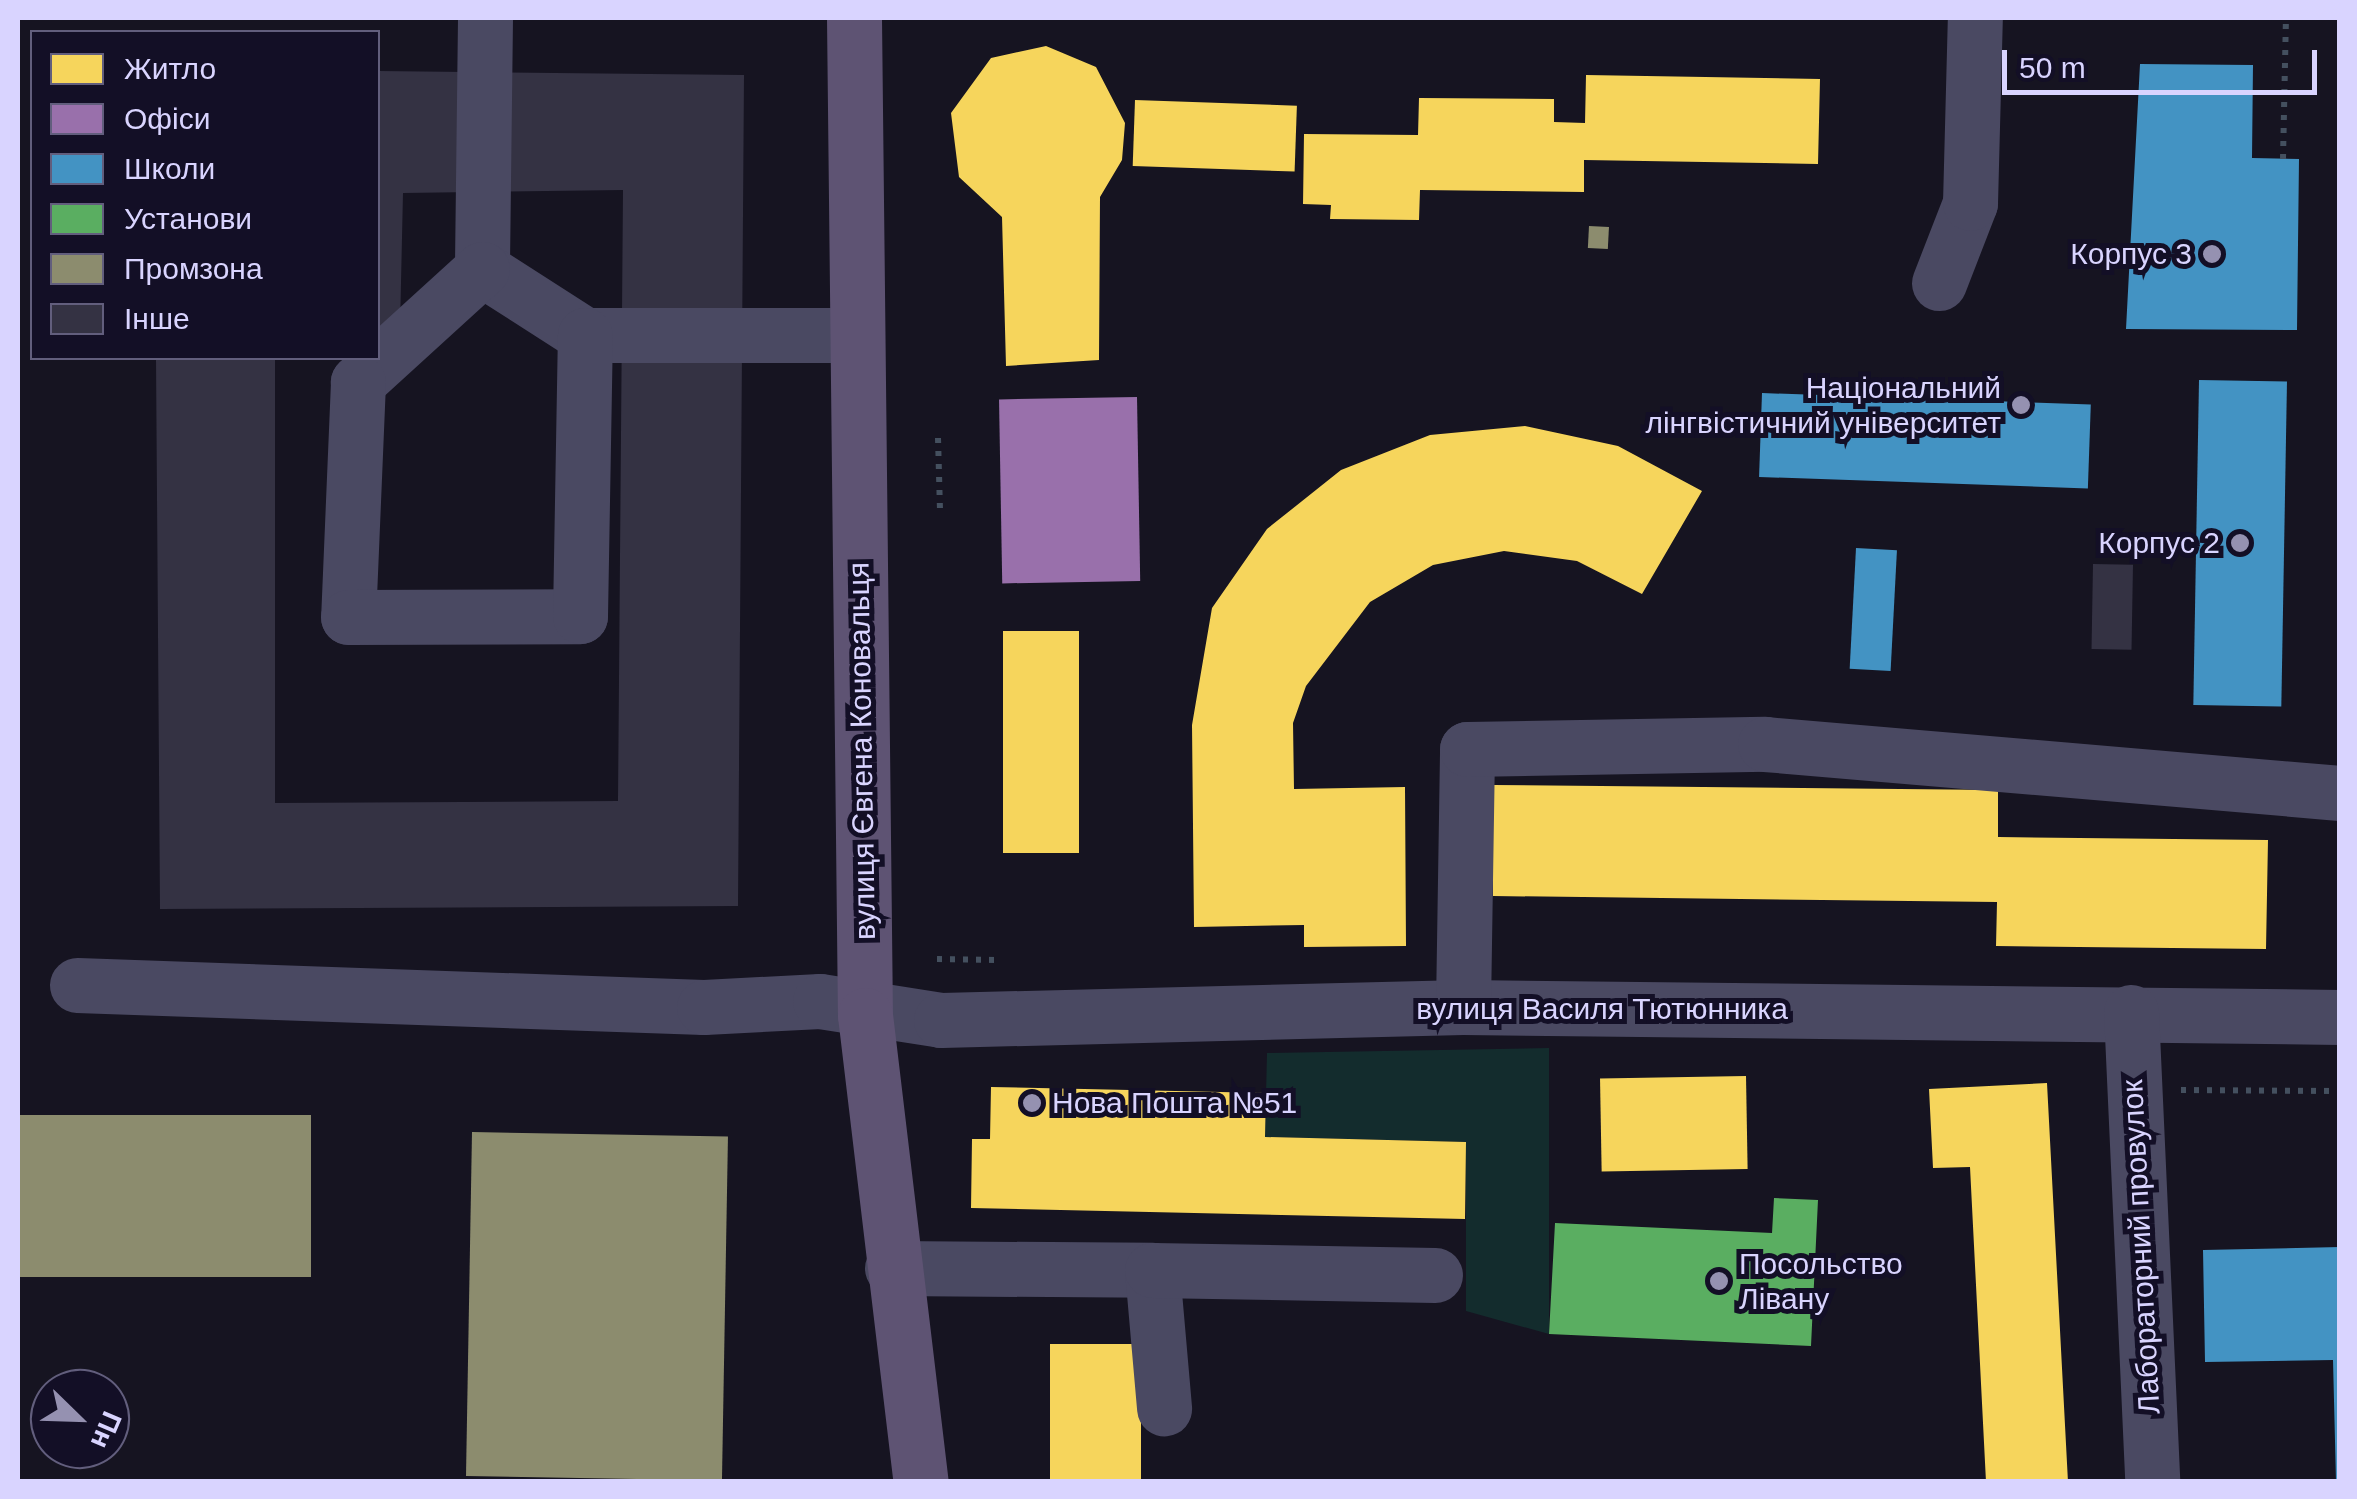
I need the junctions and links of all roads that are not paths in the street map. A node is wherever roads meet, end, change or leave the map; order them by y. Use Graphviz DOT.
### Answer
graph roads {
  1 [pos="485,18"];
  2 [pos="854,18"];
  3 [pos="1974,18"];
  4 [pos="482,269"];
  5 [pos="1938,283"];
  6 [pos="585,334"];
  7 [pos="857,335"];
  8 [pos="2340,793"];
  9 [pos="77,985"];
  10 [pos="1463,1007"];
  11 [pos="2131,1012"];
  12 [pos="865,1014"];
  13 [pos="2340,1017"];
  14 [pos="892,1268"];
  15 [pos="1152,1270"];
  16 [pos="1434,1275"];
  17 [pos="1164,1408"];
  18 [pos="920,1482"];
  19 [pos="2152,1482"];
  1 -- 4 [label="street"];
  2 -- 7 [label="main road, вулиця Євгена Коновальця"];
  3 -- 5 [label="street"];
  4 -- 6 [label="street"];
  4 -- 6 [label="street"];
  6 -- 7 [label="street"];
  7 -- 12 [label="main road, вулиця Євгена Коновальця"];
  8 -- 10 [label="street"];
  9 -- 12 [label="street, вулиця Василя Тютюнника"];
  10 -- 11 [label="street, вулиця Василя Тютюнника"];
  10 -- 12 [label="street, вулиця Василя Тютюнника"];
  11 -- 13 [label="street, вулиця Василя Тютюнника"];
  11 -- 19 [label="street, Лабораторний провулок"];
  12 -- 14 [label="main road, вулиця Євгена Коновальця"];
  14 -- 15 [label="street"];
  14 -- 18 [label="main road, вулиця Євгена Коновальця"];
  15 -- 16 [label="street"];
  15 -- 17 [label="street"];
}
